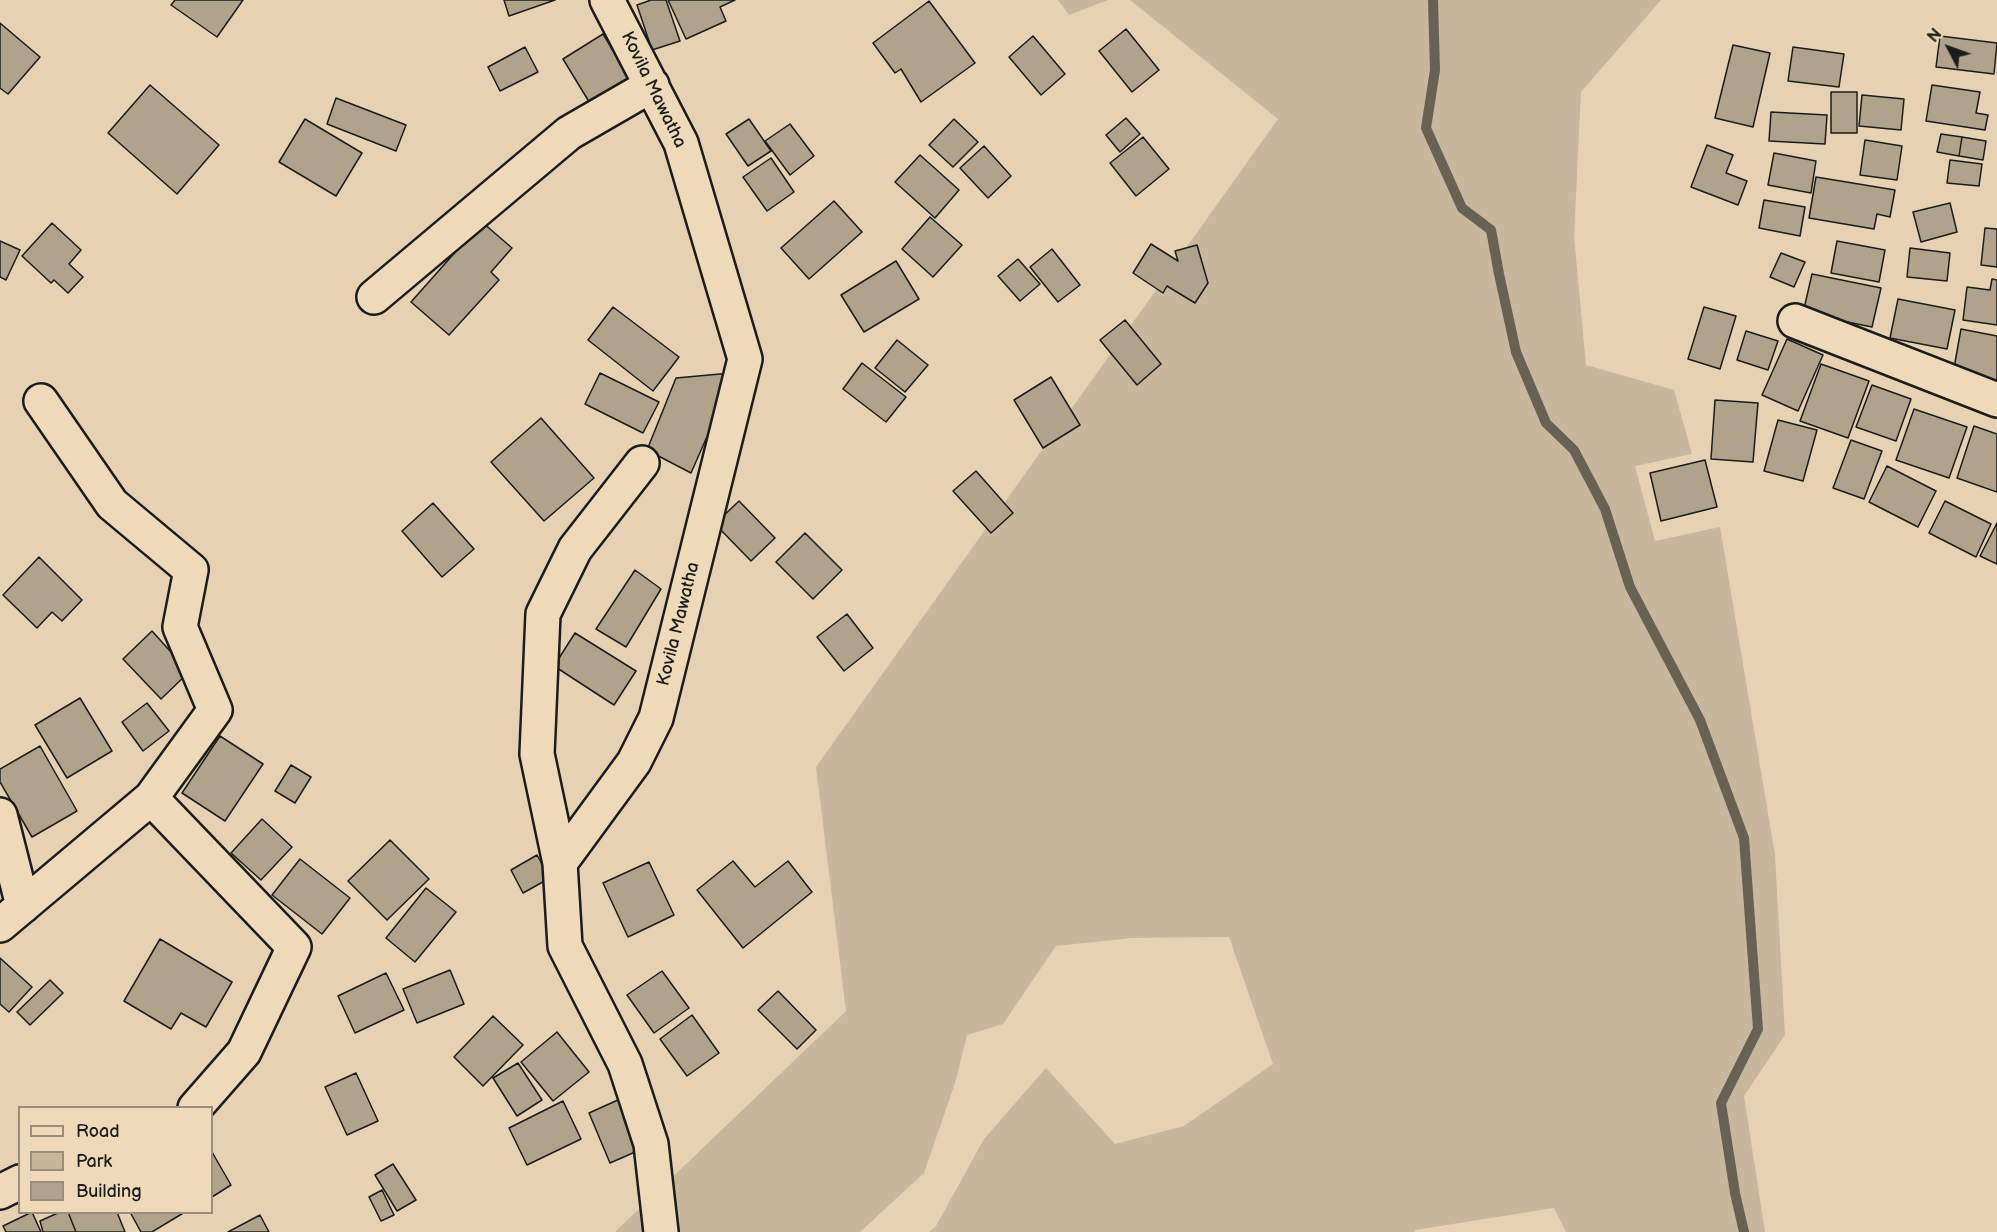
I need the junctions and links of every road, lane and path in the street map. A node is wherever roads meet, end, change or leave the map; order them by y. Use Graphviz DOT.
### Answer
graph roads {
  1 [pos="607,0"];
  2 [pos="652,85"];
  3 [pos="374,297"];
  4 [pos="1795,321"];
  5 [pos="1997,400"];
  6 [pos="41,401"];
  7 [pos="642,463"];
  8 [pos="151,798"];
  9 [pos="0,815"];
  10 [pos="560,863"];
  11 [pos="11,916"];
  12 [pos="196,1106"];
  13 [pos="18,1183"];
  14 [pos="0,1192"];
  15 [pos="661,1232"];
  1 -- 2 [label="street, Kovila Mawatha"];
  2 -- 3 [label="street"];
  2 -- 10 [label="street, Kovila Mawatha"];
  4 -- 5 [label="street"];
  6 -- 8 [label="street"];
  7 -- 10 [label="street"];
  8 -- 11 [label="street"];
  8 -- 12 [label="street"];
  9 -- 11 [label="street"];
  10 -- 15 [label="street"];
  13 -- 14 [label="street"];
}
